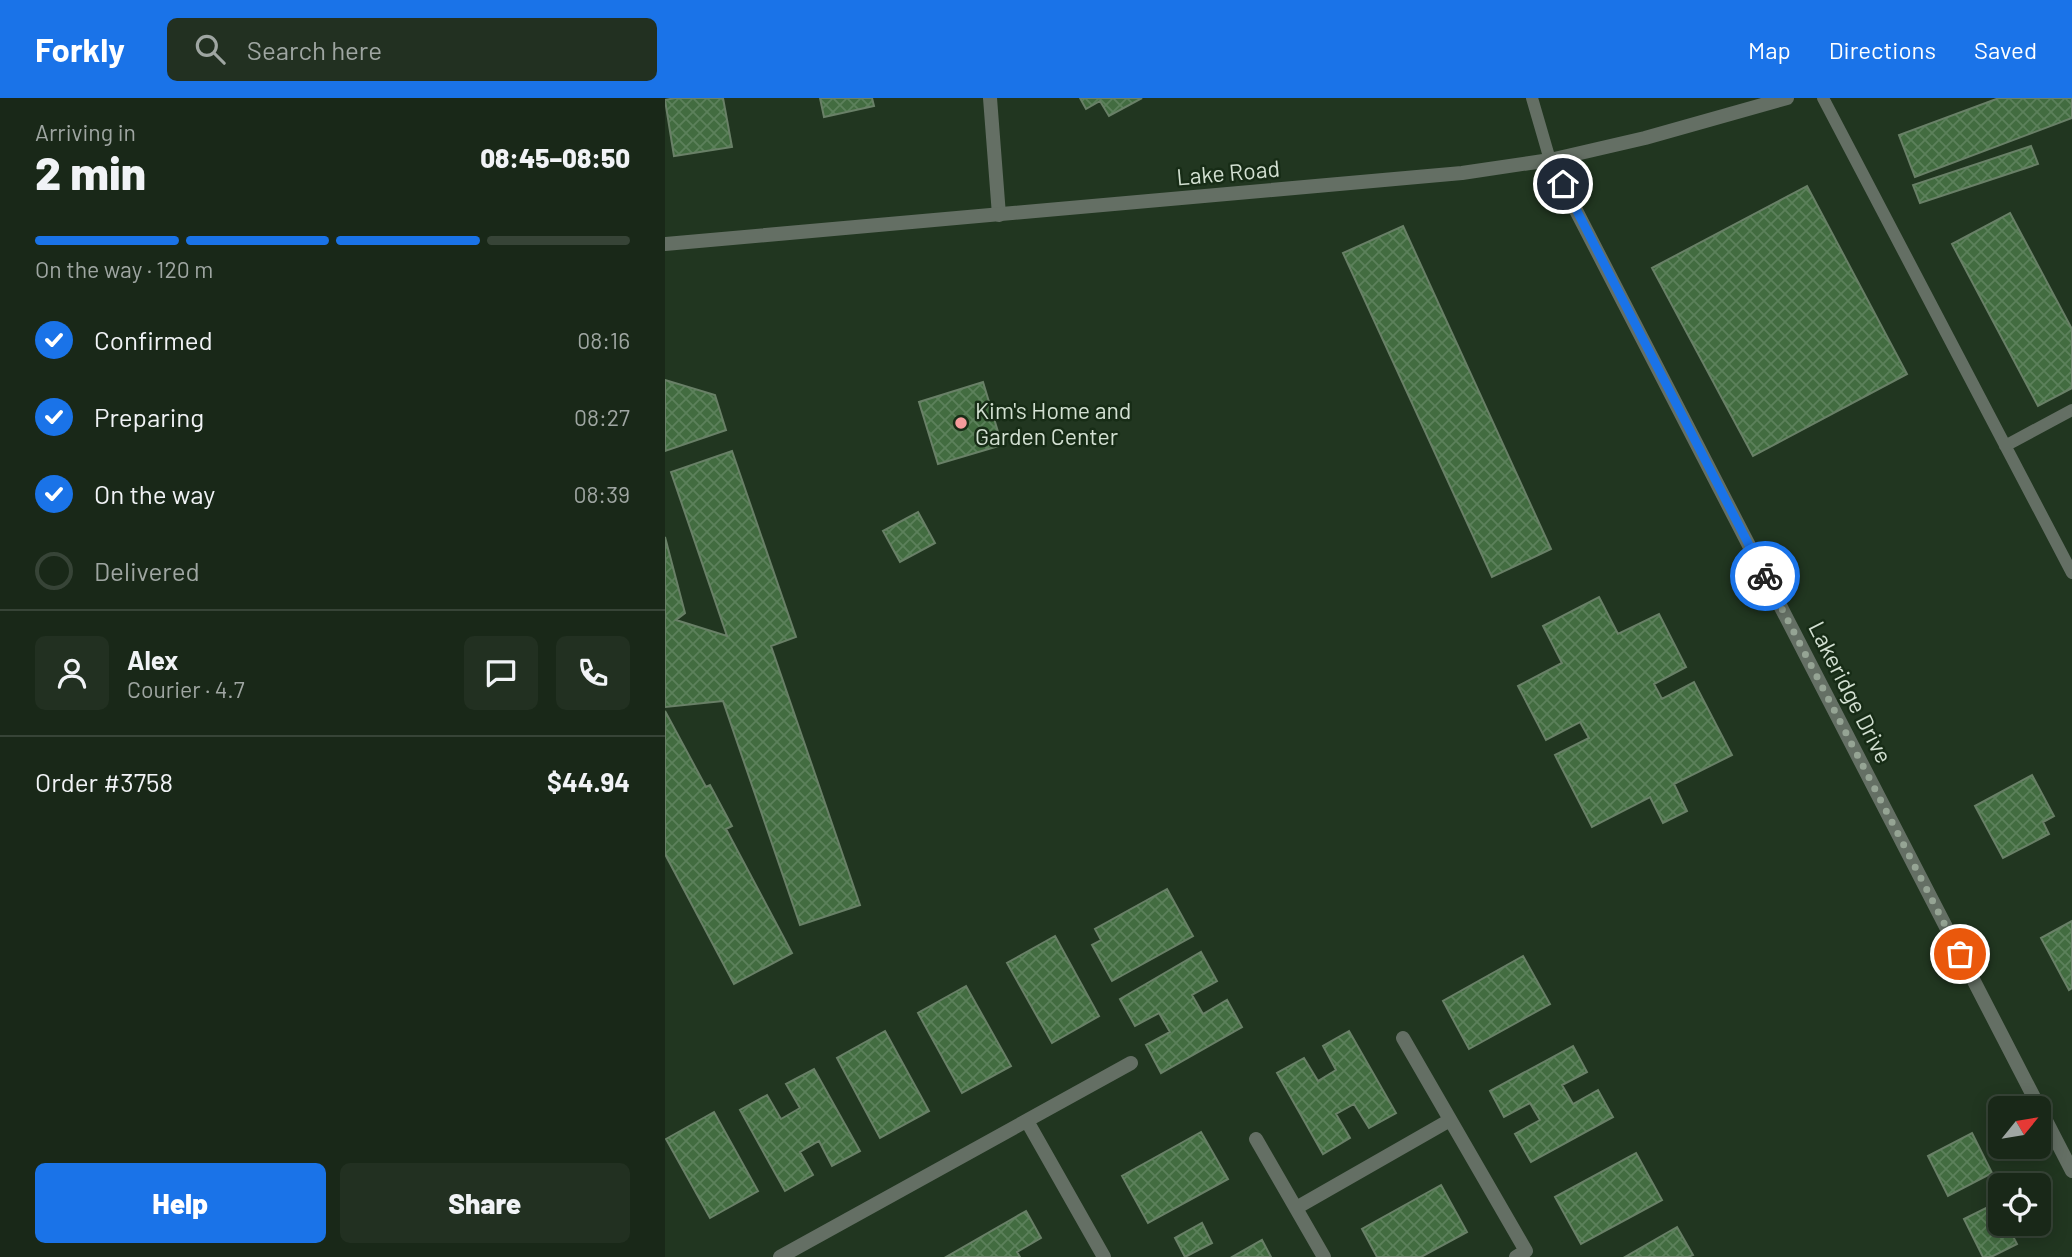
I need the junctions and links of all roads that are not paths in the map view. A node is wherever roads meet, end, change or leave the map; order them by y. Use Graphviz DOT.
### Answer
graph roads {
  1 [pos="990,98"];
  2 [pos="1532,98"];
  3 [pos="1787,98"];
  4 [pos="1822,98"];
  5 [pos="1550,160"];
  6 [pos="999,215"];
  7 [pos="665,244"];
  8 [pos="2072,410"];
  9 [pos="2005,446"];
  10 [pos="2072,573"];
  11 [pos="1403,1038"];
  12 [pos="1131,1063"];
  13 [pos="1450,1119"];
  14 [pos="1027,1121"];
  15 [pos="1256,1139"];
  16 [pos="2072,1171"];
  17 [pos="1296,1208"];
  18 [pos="781,1257"];
  19 [pos="1104,1257"];
  20 [pos="1324,1257"];
  21 [pos="1516,1257"];
  1 -- 6 [label="street"];
  2 -- 5 [label="lane"];
  3 -- 5 [label="street, Lake Road"];
  4 -- 9 [label="lane"];
  5 -- 6 [label="street, Lake Road"];
  5 -- 16 [label="street, Lakeridge Drive"];
  6 -- 7 [label="street, Lake Road"];
  8 -- 9 [label="lane"];
  9 -- 10 [label="lane"];
  11 -- 13 [label="street"];
  12 -- 14 [label="street"];
  13 -- 17 [label="street"];
  13 -- 21 [label="street"];
  14 -- 18 [label="street"];
  14 -- 19 [label="street"];
  15 -- 17 [label="street"];
  17 -- 20 [label="street"];
}
